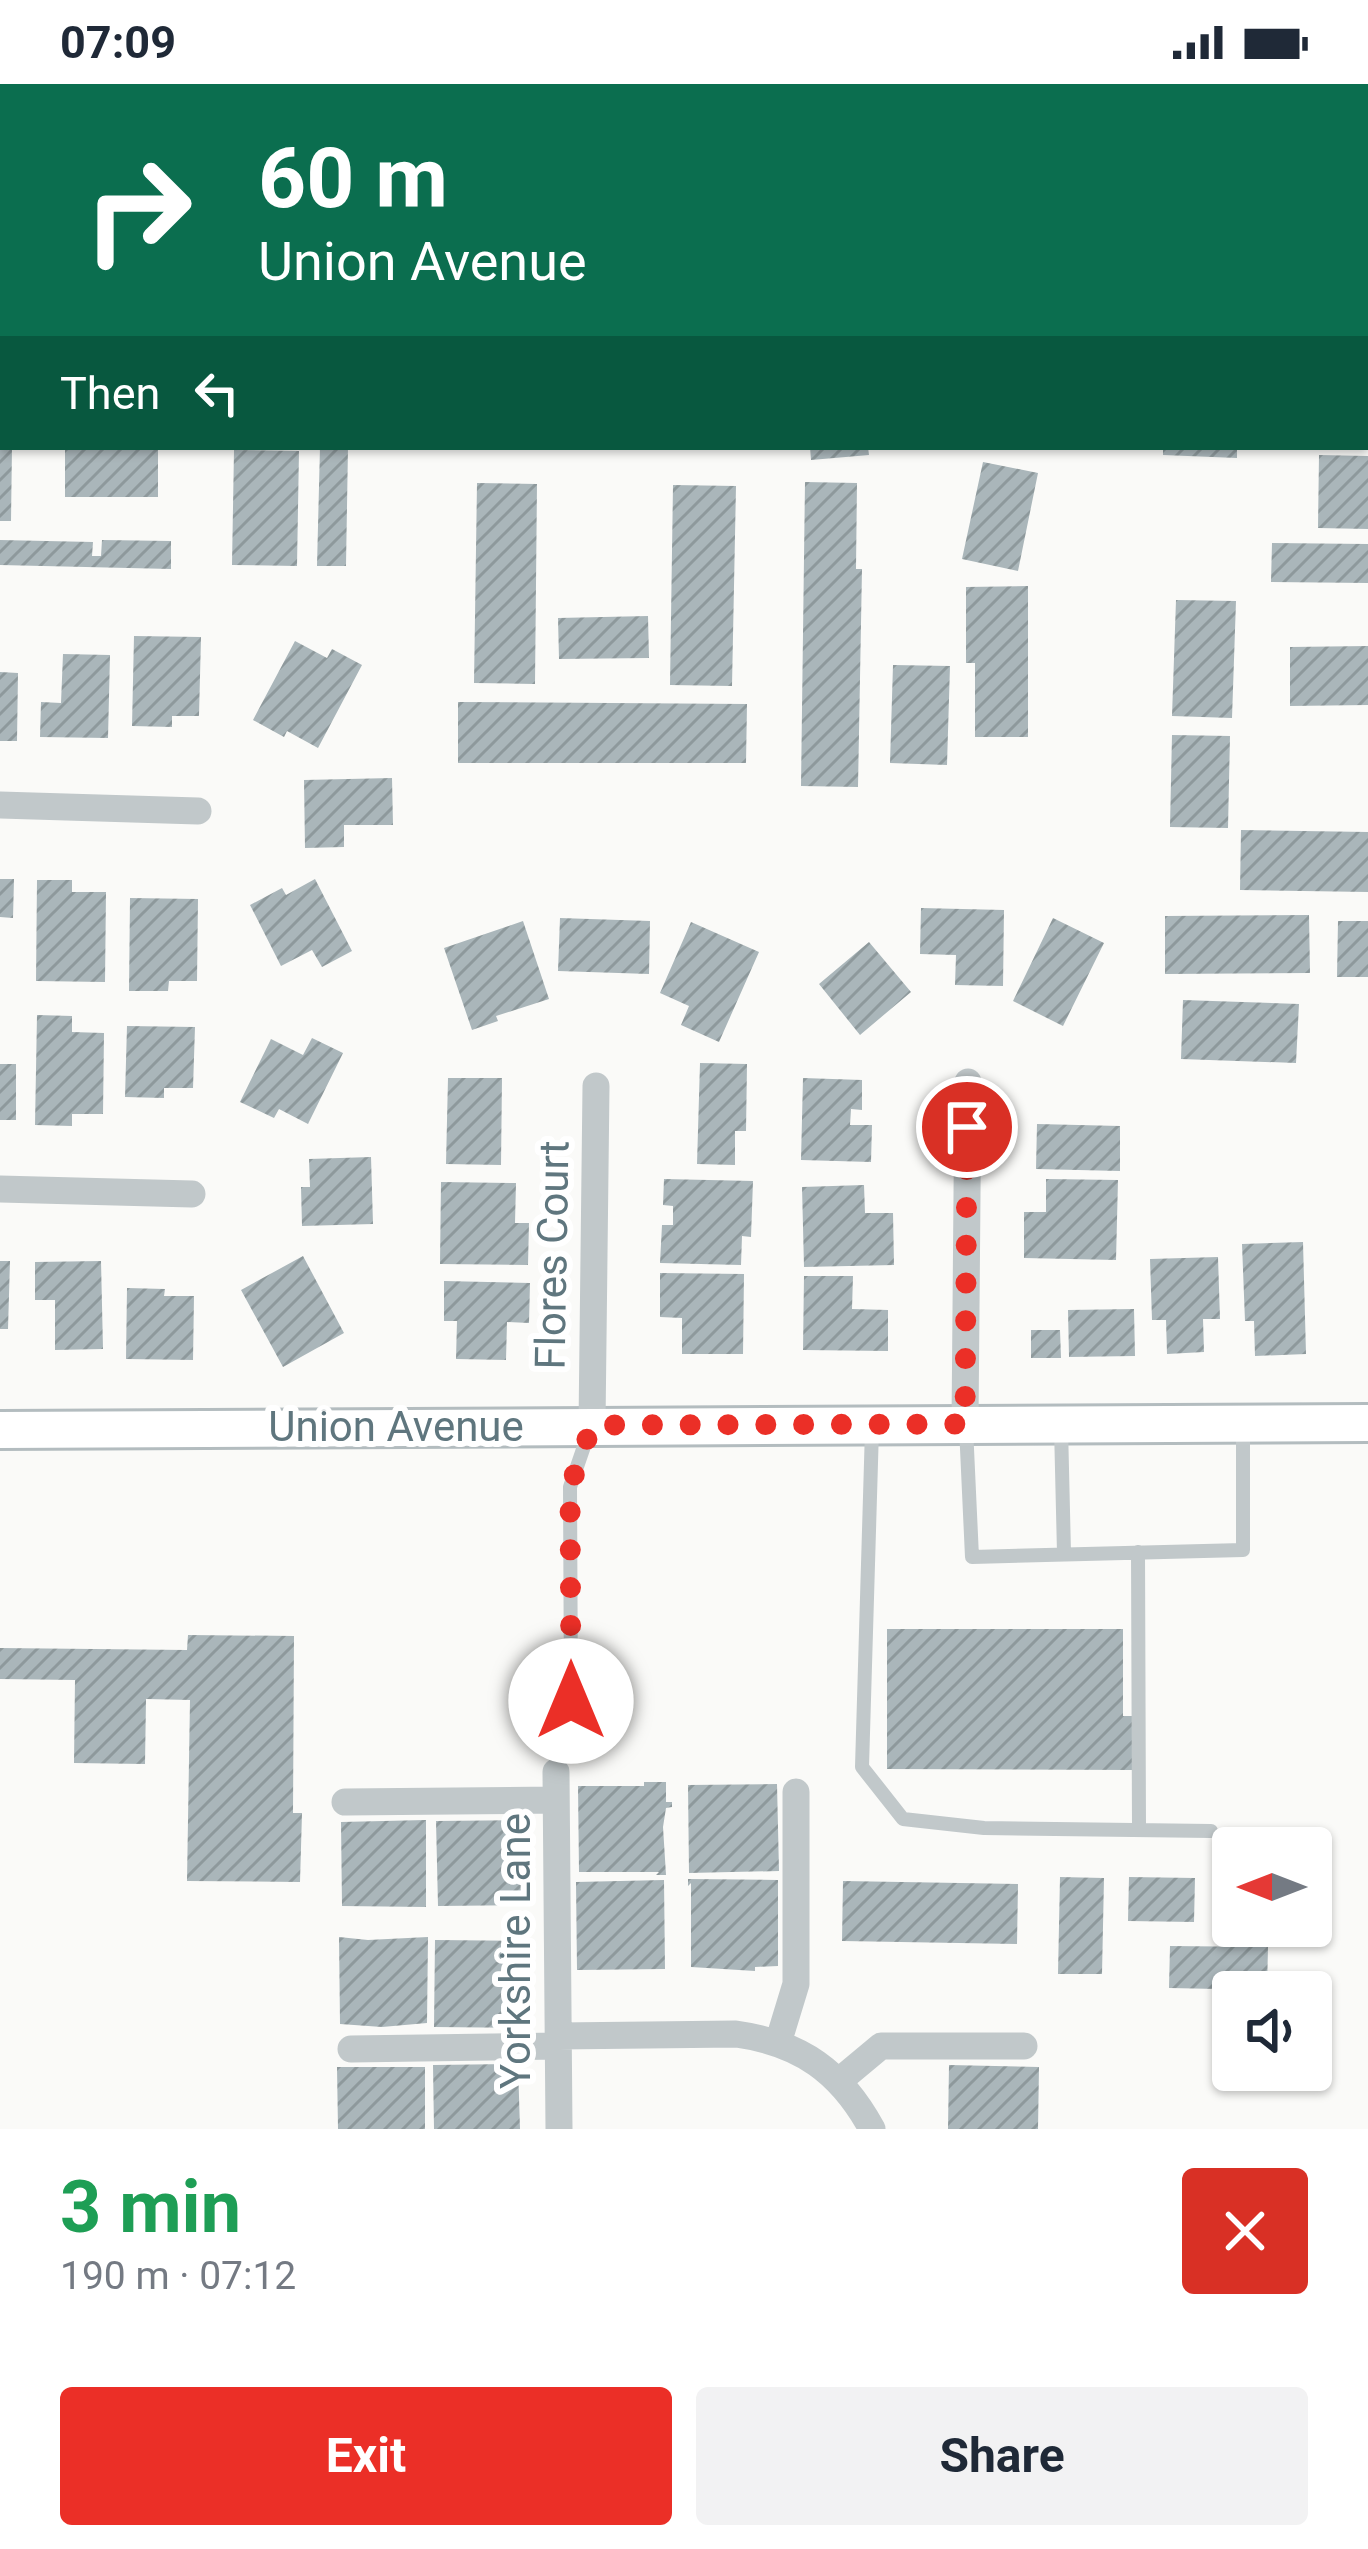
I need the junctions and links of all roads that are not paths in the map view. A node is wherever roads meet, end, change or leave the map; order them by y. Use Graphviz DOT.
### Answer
graph roads {
  1 [pos="0,806"];
  2 [pos="198,811"];
  3 [pos="968,1082"];
  4 [pos="596,1086"];
  5 [pos="0,1189"];
  6 [pos="192,1194"];
  7 [pos="1243,1422"];
  8 [pos="1061,1423"];
  9 [pos="1368,1423"];
  10 [pos="872,1424"];
  11 [pos="965,1424"];
  12 [pos="592,1425"];
  13 [pos="0,1430"];
  14 [pos="1138,1552"];
  15 [pos="1064,1553"];
  16 [pos="556,1786"];
  17 [pos="796,1792"];
  18 [pos="345,1802"];
  19 [pos="1139,1830"];
  20 [pos="1210,1831"];
  21 [pos="558,2041"];
  22 [pos="778,2042"];
  23 [pos="1024,2046"];
  24 [pos="351,2049"];
  25 [pos="839,2081"];
  26 [pos="559,2129"];
  27 [pos="872,2129"];
  1 -- 2 [label="street"];
  3 -- 11 [label="street"];
  4 -- 12 [label="street, Flores Court"];
  5 -- 6 [label="street"];
  7 -- 8 [label="street, Union Avenue"];
  7 -- 9 [label="street, Union Avenue"];
  7 -- 14 [label="lane"];
  8 -- 11 [label="street, Union Avenue"];
  8 -- 15 [label="lane"];
  10 -- 11 [label="street, Union Avenue"];
  10 -- 12 [label="street, Union Avenue"];
  10 -- 19 [label="lane"];
  11 -- 15 [label="lane"];
  12 -- 13 [label="street, Union Avenue"];
  12 -- 16 [label="lane"];
  14 -- 15 [label="lane"];
  14 -- 19 [label="lane"];
  16 -- 18 [label="street"];
  16 -- 21 [label="street, Yorkshire Lane"];
  17 -- 22 [label="street"];
  19 -- 20 [label="lane"];
  21 -- 22 [label="street"];
  21 -- 24 [label="street"];
  21 -- 26 [label="street, Yorkshire Lane"];
  22 -- 25 [label="street"];
  23 -- 25 [label="street"];
  25 -- 27 [label="street"];
}
